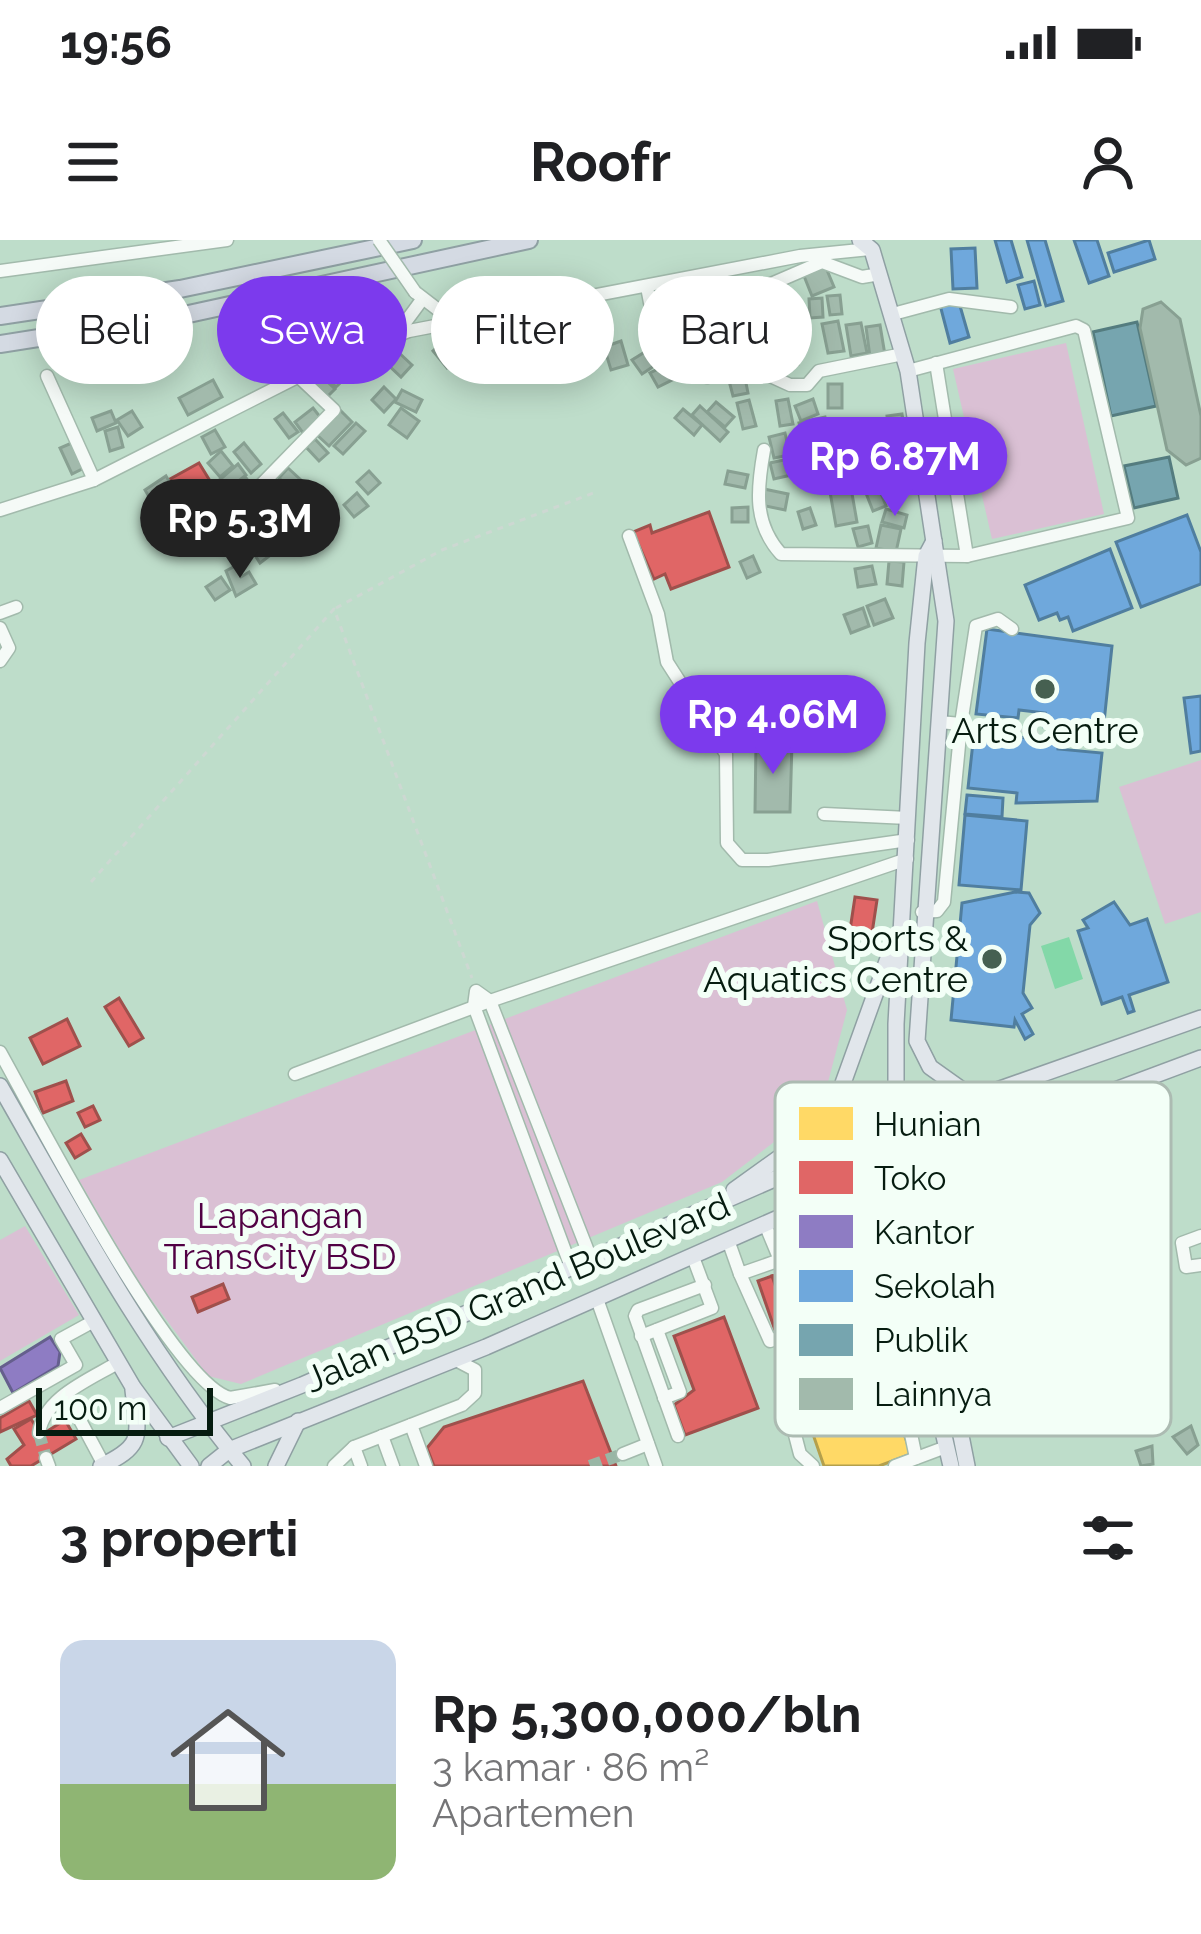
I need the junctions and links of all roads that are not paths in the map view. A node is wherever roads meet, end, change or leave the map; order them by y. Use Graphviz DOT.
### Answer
graph roads {
  1 [pos="226,240"];
  2 [pos="379,240"];
  3 [pos="413,240"];
  4 [pos="529,240"];
  5 [pos="869,243"];
  6 [pos="0,271"];
  7 [pos="880,274"];
  8 [pos="701,276"];
  9 [pos="790,276"];
  10 [pos="418,297"];
  11 [pos="431,305"];
  12 [pos="1011,307"];
  13 [pos="893,314"];
  14 [pos="0,316"];
  15 [pos="407,320"];
  16 [pos="0,344"];
  17 [pos="906,363"];
  18 [pos="936,363"];
  19 [pos="812,380"];
  20 [pos="51,384"];
  21 [pos="283,384"];
  22 [pos="309,384"];
  23 [pos="764,450"];
  24 [pos="94,480"];
  25 [pos="0,510"];
  26 [pos="211,528"];
  27 [pos="629,536"];
  28 [pos="933,551"];
  29 [pos="968,556"];
  30 [pos="16,608"];
  31 [pos="0,614"];
  32 [pos="920,616"];
  33 [pos="946,621"];
  34 [pos="0,628"];
  35 [pos="1012,629"];
  36 [pos="0,661"];
  37 [pos="939,722"];
  38 [pos="961,724"];
  39 [pos="824,814"];
  40 [pos="908,818"];
  41 [pos="908,840"];
  42 [pos="907,859"];
  43 [pos="922,912"];
  44 [pos="901,921"];
  45 [pos="490,1000"];
  46 [pos="474,1006"];
  47 [pos="1201,1018"];
  48 [pos="0,1052"];
  49 [pos="1201,1058"];
  50 [pos="295,1074"];
  51 [pos="843,1082"];
  52 [pos="903,1082"];
  53 [pos="952,1082"];
  54 [pos="1022,1082"];
  55 [pos="1137,1082"];
  56 [pos="0,1086"];
  57 [pos="0,1160"];
  58 [pos="775,1160"];
  59 [pos="775,1180"];
  60 [pos="7,1188"];
  61 [pos="696,1215"];
  62 [pos="775,1220"];
  63 [pos="765,1224"];
  64 [pos="1201,1236"];
  65 [pos="728,1240"];
  66 [pos="775,1248"];
  67 [pos="693,1257"];
  68 [pos="591,1258"];
  69 [pos="775,1262"];
  70 [pos="1201,1265"];
  71 [pos="571,1268"];
  72 [pos="740,1274"];
  73 [pos="705,1285"];
  74 [pos="597,1299"];
  75 [pos="94,1321"];
  76 [pos="657,1330"];
  77 [pos="641,1336"];
  78 [pos="775,1339"];
  79 [pos="770,1341"];
  80 [pos="486,1347"];
  81 [pos="775,1347"];
  82 [pos="456,1360"];
  83 [pos="119,1362"];
  84 [pos="481,1382"];
  85 [pos="307,1383"];
  86 [pos="133,1387"];
  87 [pos="66,1394"];
  88 [pos="664,1398"];
  89 [pos="0,1408"];
  90 [pos="304,1419"];
  91 [pos="204,1423"];
  92 [pos="411,1425"];
  93 [pos="39,1433"];
  94 [pos="382,1436"];
  95 [pos="678,1436"];
  96 [pos="797,1436"];
  97 [pos="911,1436"];
  98 [pos="944,1436"];
  99 [pos="961,1436"];
  100 [pos="169,1438"];
  101 [pos="648,1444"];
  102 [pos="354,1447"];
  103 [pos="946,1447"];
  104 [pos="229,1450"];
  105 [pos="622,1454"];
  106 [pos="916,1458"];
  107 [pos="812,1465"];
  108 [pos="102,1466"];
  109 [pos="191,1466"];
  110 [pos="209,1466"];
  111 [pos="242,1466"];
  112 [pos="276,1466"];
  113 [pos="334,1466"];
  114 [pos="361,1466"];
  115 [pos="393,1466"];
  116 [pos="426,1466"];
  117 [pos="656,1466"];
  118 [pos="895,1466"];
  119 [pos="951,1466"];
  120 [pos="967,1466"];
  1 -- 6 [label="street"];
  2 -- 10 [label="street, bridge"];
  3 -- 14 [label="highway"];
  4 -- 16 [label="highway"];
  5 -- 7 [label="main road"];
  5 -- 8 [label="street"];
  7 -- 9 [label="street"];
  7 -- 13 [label="main road"];
  10 -- 11 [label="street"];
  10 -- 15 [label="street"];
  12 -- 13 [label="street"];
  13 -- 17 [label="main road"];
  17 -- 18 [label="street"];
  17 -- 19 [label="street"];
  17 -- 28 [label="main road"];
  18 -- 29 [label="street"];
  18 -- 29 [label="street"];
  20 -- 24 [label="street"];
  21 -- 24 [label="street"];
  22 -- 26 [label="street"];
  23 -- 28 [label="street"];
  24 -- 25 [label="street"];
  27 -- 41 [label="street"];
  28 -- 29 [label="street"];
  28 -- 32 [label="main road"];
  28 -- 33 [label="main road"];
  30 -- 31 [label="street"];
  32 -- 33 [label="main road"];
  32 -- 40 [label="main road"];
  33 -- 37 [label="main road"];
  34 -- 36 [label="street"];
  35 -- 38 [label="street"];
  37 -- 38 [label="street"];
  37 -- 43 [label="main road"];
  38 -- 43 [label="street"];
  39 -- 40 [label="street"];
  40 -- 41 [label="main road"];
  41 -- 42 [label="main road"];
  42 -- 44 [label="main road"];
  42 -- 45 [label="street"];
  43 -- 53 [label="main road"];
  44 -- 51 [label="main road"];
  44 -- 52 [label="main road"];
  45 -- 46 [label="street"];
  45 -- 46 [label="street"];
  45 -- 68 [label="street"];
  46 -- 50 [label="street"];
  46 -- 71 [label="street"];
  47 -- 54 [label="main road, Jalan BSD Grand Boulevard"];
  48 -- 85 [label="street"];
  49 -- 55 [label="main road, Jalan BSD Grand Boulevard"];
  56 -- 91 [label="main road"];
  57 -- 60 [label="main road"];
  58 -- 61 [label="main road"];
  59 -- 61 [label="main road, Jalan BSD Grand Boulevard"];
  60 -- 75 [label="main road"];
  61 -- 68 [label="main road, Jalan BSD Grand Boulevard"];
  62 -- 63 [label="main road, Jalan BSD Grand Boulevard"];
  63 -- 65 [label="main road, Jalan BSD Grand Boulevard"];
  63 -- 66 [label="street"];
  64 -- 70 [label="street"];
  65 -- 67 [label="main road, Jalan BSD Grand Boulevard"];
  65 -- 72 [label="street"];
  67 -- 73 [label="street"];
  67 -- 74 [label="main road, Jalan BSD Grand Boulevard"];
  68 -- 71 [label="main road, Jalan BSD Grand Boulevard"];
  69 -- 72 [label="street"];
  71 -- 85 [label="main road, Jalan BSD Grand Boulevard"];
  72 -- 79 [label="street"];
  73 -- 76 [label="street"];
  73 -- 77 [label="street"];
  74 -- 80 [label="main road, Jalan BSD Grand Boulevard"];
  74 -- 101 [label="street"];
  75 -- 83 [label="main road"];
  75 -- 89 [label="street"];
  76 -- 77 [label="street"];
  76 -- 88 [label="street"];
  77 -- 88 [label="street"];
  78 -- 79 [label="street"];
  79 -- 81 [label="street"];
  80 -- 82 [label="main road, Jalan BSD Grand Boulevard"];
  80 -- 84 [label="street"];
  82 -- 84 [label="street"];
  82 -- 90 [label="main road, Jalan BSD Grand Boulevard"];
  83 -- 86 [label="main road"];
  83 -- 87 [label="street"];
  84 -- 92 [label="street"];
  85 -- 90 [label="main road"];
  85 -- 91 [label="main road, Jalan BSD Grand Boulevard"];
  86 -- 100 [label="main road"];
  86 -- 108 [label="main road"];
  87 -- 93 [label="street"];
  87 -- 108 [label="street"];
  88 -- 95 [label="street"];
  90 -- 104 [label="main road, Jalan BSD Grand Boulevard"];
  90 -- 112 [label="main road"];
  91 -- 100 [label="main road, Jalan BSD Grand Boulevard"];
  91 -- 104 [label="main road"];
  92 -- 94 [label="street"];
  92 -- 116 [label="street"];
  94 -- 102 [label="street"];
  94 -- 115 [label="street"];
  96 -- 107 [label="street"];
  97 -- 106 [label="street"];
  98 -- 103 [label="main road"];
  99 -- 120 [label="main road"];
  100 -- 109 [label="main road"];
  101 -- 105 [label="street"];
  101 -- 117 [label="street"];
  102 -- 113 [label="street"];
  102 -- 114 [label="street"];
  103 -- 106 [label="street"];
  103 -- 119 [label="main road"];
  104 -- 110 [label="main road, Jalan BSD Grand Boulevard"];
  104 -- 111 [label="main road"];
  106 -- 118 [label="street"];
}
